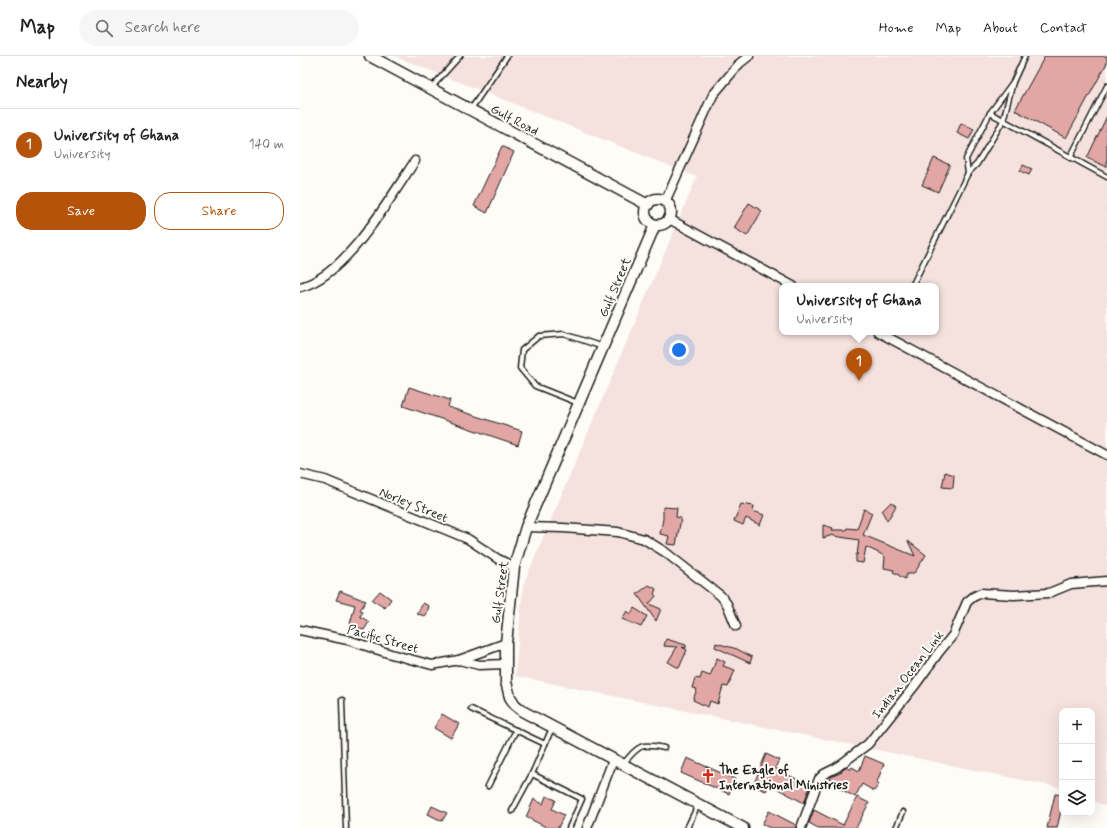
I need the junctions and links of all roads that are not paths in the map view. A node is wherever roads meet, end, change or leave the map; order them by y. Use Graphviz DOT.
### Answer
graph roads {
  1 [pos="370,56"];
  2 [pos="460,56"];
  3 [pos="506,56"];
  4 [pos="749,56"];
  5 [pos="1026,56"];
  6 [pos="1012,82"];
  7 [pos="1107,86"];
  8 [pos="431,88"];
  9 [pos="470,110"];
  10 [pos="990,113"];
  11 [pos="1003,121"];
  12 [pos="1070,158"];
  13 [pos="415,161"];
  14 [pos="968,173"];
  15 [pos="1107,177"];
  16 [pos="665,202"];
  17 [pos="648,205"];
  18 [pos="669,219"];
  19 [pos="655,224"];
  20 [pos="787,283"];
  21 [pos="913,283"];
  22 [pos="300,287"];
  23 [pos="890,335"];
  24 [pos="603,347"];
  25 [pos="579,403"];
  26 [pos="1107,455"];
  27 [pos="300,474"];
  28 [pos="526,527"];
  29 [pos="514,567"];
  30 [pos="1107,581"];
  31 [pos="736,626"];
  32 [pos="300,630"];
  33 [pos="506,643"];
  34 [pos="459,660"];
  35 [pos="506,664"];
  36 [pos="342,700"];
  37 [pos="471,709"];
  38 [pos="552,727"];
  39 [pos="516,730"];
  40 [pos="544,744"];
  41 [pos="664,748"];
  42 [pos="613,760"];
  43 [pos="623,765"];
  44 [pos="532,774"];
  45 [pos="488,786"];
  46 [pos="698,804"];
  47 [pos="512,811"];
  48 [pos="903,812"];
  49 [pos="346,828"];
  50 [pos="570,828"];
  51 [pos="587,828"];
  52 [pos="687,828"];
  53 [pos="743,828"];
  54 [pos="801,828"];
  55 [pos="896,828"];
  1 -- 8 [label="street, Gulf Road"];
  2 -- 8 [label="lane"];
  3 -- 9 [label="lane"];
  4 -- 16 [label="street"];
  5 -- 6 [label="lane"];
  6 -- 10 [label="lane"];
  6 -- 11 [label="lane"];
  7 -- 12 [label="lane"];
  8 -- 9 [label="street, Gulf Road"];
  9 -- 17 [label="street, Gulf Road"];
  10 -- 11 [label="lane"];
  10 -- 14 [label="lane"];
  11 -- 12 [label="lane"];
  11 -- 14 [label="lane"];
  12 -- 15 [label="lane"];
  13 -- 22 [label="street"];
  14 -- 21 [label="lane"];
  16 -- 17 [label="street"];
  16 -- 18 [label="street"];
  17 -- 19 [label="street"];
  18 -- 19 [label="street"];
  18 -- 20 [label="street"];
  19 -- 24 [label="street, Gulf Street"];
  23 -- 26 [label="street"];
  24 -- 25 [label="street, Gulf Street"];
  24 -- 25 [label="lane"];
  25 -- 28 [label="street, Gulf Street"];
  27 -- 29 [label="street, Norley Street"];
  28 -- 29 [label="street, Gulf Street"];
  28 -- 31 [label="street"];
  29 -- 33 [label="street, Gulf Street"];
  30 -- 54 [label="street, Indian Ocean Link"];
  32 -- 34 [label="street, Pacific Street"];
  33 -- 34 [label="street, Pacific Street"];
  33 -- 35 [label="street, Gulf Street"];
  34 -- 35 [label="street, Pacific Street"];
  35 -- 38 [label="street, Gulf Street"];
  36 -- 49 [label="lane"];
  37 -- 39 [label="lane"];
  38 -- 40 [label="lane"];
  38 -- 42 [label="street, Gulf Street"];
  39 -- 40 [label="lane"];
  39 -- 45 [label="lane"];
  40 -- 44 [label="lane"];
  41 -- 43 [label="lane"];
  42 -- 43 [label="street, Gulf Street"];
  42 -- 51 [label="street"];
  43 -- 46 [label="street, Gulf Street"];
  44 -- 47 [label="lane"];
  44 -- 50 [label="lane"];
  46 -- 52 [label="lane"];
  46 -- 53 [label="street, Gulf Street"];
  48 -- 55 [label="lane"];
}
